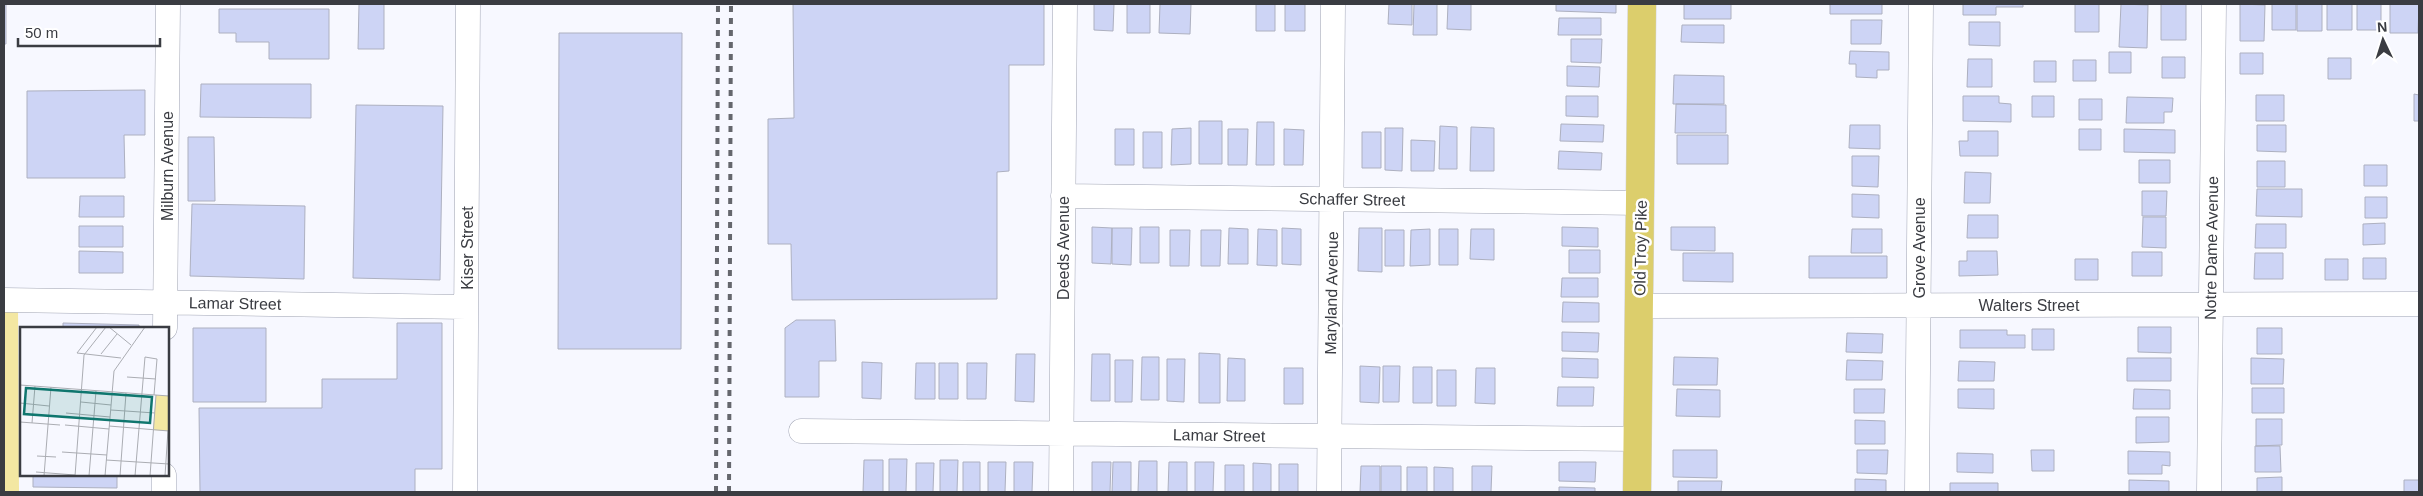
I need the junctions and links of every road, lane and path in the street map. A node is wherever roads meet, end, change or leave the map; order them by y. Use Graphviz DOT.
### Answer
graph roads {
  1 [pos="168,4"];
  2 [pos="468,4"];
  3 [pos="1065,4"];
  4 [pos="1333,4"];
  5 [pos="1642,4"];
  6 [pos="1921,4"];
  7 [pos="2214,4"];
  8 [pos="1063,196"];
  9 [pos="1332,199"];
  10 [pos="1640,203"];
  11 [pos="4,300"];
  12 [pos="166,302"];
  13 [pos="2211,304"];
  14 [pos="2419,304"];
  15 [pos="1918,305"];
  16 [pos="1639,306"];
  17 [pos="466,307"];
  18 [pos="166,327"];
  19 [pos="801,431"];
  20 [pos="1061,433"];
  21 [pos="1330,436"];
  22 [pos="1637,439"];
  23 [pos="164,476"];
  24 [pos="164,492"];
  25 [pos="465,492"];
  26 [pos="1061,492"];
  27 [pos="1329,492"];
  28 [pos="1637,492"];
  29 [pos="1916,492"];
  30 [pos="2209,492"];
  1 -- 12 [label="street, Milburn Avenue"];
  2 -- 17 [label="street, Kiser Street"];
  3 -- 8 [label="street, Deeds Avenue"];
  4 -- 9 [label="street, Maryland Avenue"];
  5 -- 10 [label="main road, Old Troy Pike"];
  6 -- 15 [label="street, Grove Avenue"];
  7 -- 13 [label="street, Notre Dame Avenue"];
  8 -- 9 [label="street, Schaffer Street"];
  8 -- 20 [label="street, Deeds Avenue"];
  9 -- 10 [label="street, Schaffer Street"];
  9 -- 21 [label="street, Maryland Avenue"];
  10 -- 16 [label="main road, Old Troy Pike"];
  11 -- 12 [label="street, Lamar Street"];
  12 -- 17 [label="street, Lamar Street"];
  12 -- 18 [label="street, Milburn Avenue"];
  13 -- 14 [label="street, Walters Street"];
  13 -- 15 [label="street, Walters Street"];
  13 -- 30 [label="street, Notre Dame Avenue"];
  15 -- 16 [label="street, Walters Street"];
  15 -- 29 [label="street, Grove Avenue"];
  16 -- 22 [label="main road, Old Troy Pike"];
  17 -- 25 [label="street, Kiser Street"];
  19 -- 20 [label="street, Lamar Street"];
  20 -- 21 [label="street, Lamar Street"];
  20 -- 26 [label="street, Deeds Avenue"];
  21 -- 22 [label="street, Lamar Street"];
  21 -- 27 [label="street, Maryland Avenue"];
  22 -- 28 [label="main road, Old Troy Pike"];
  23 -- 24 [label="street"];
}
